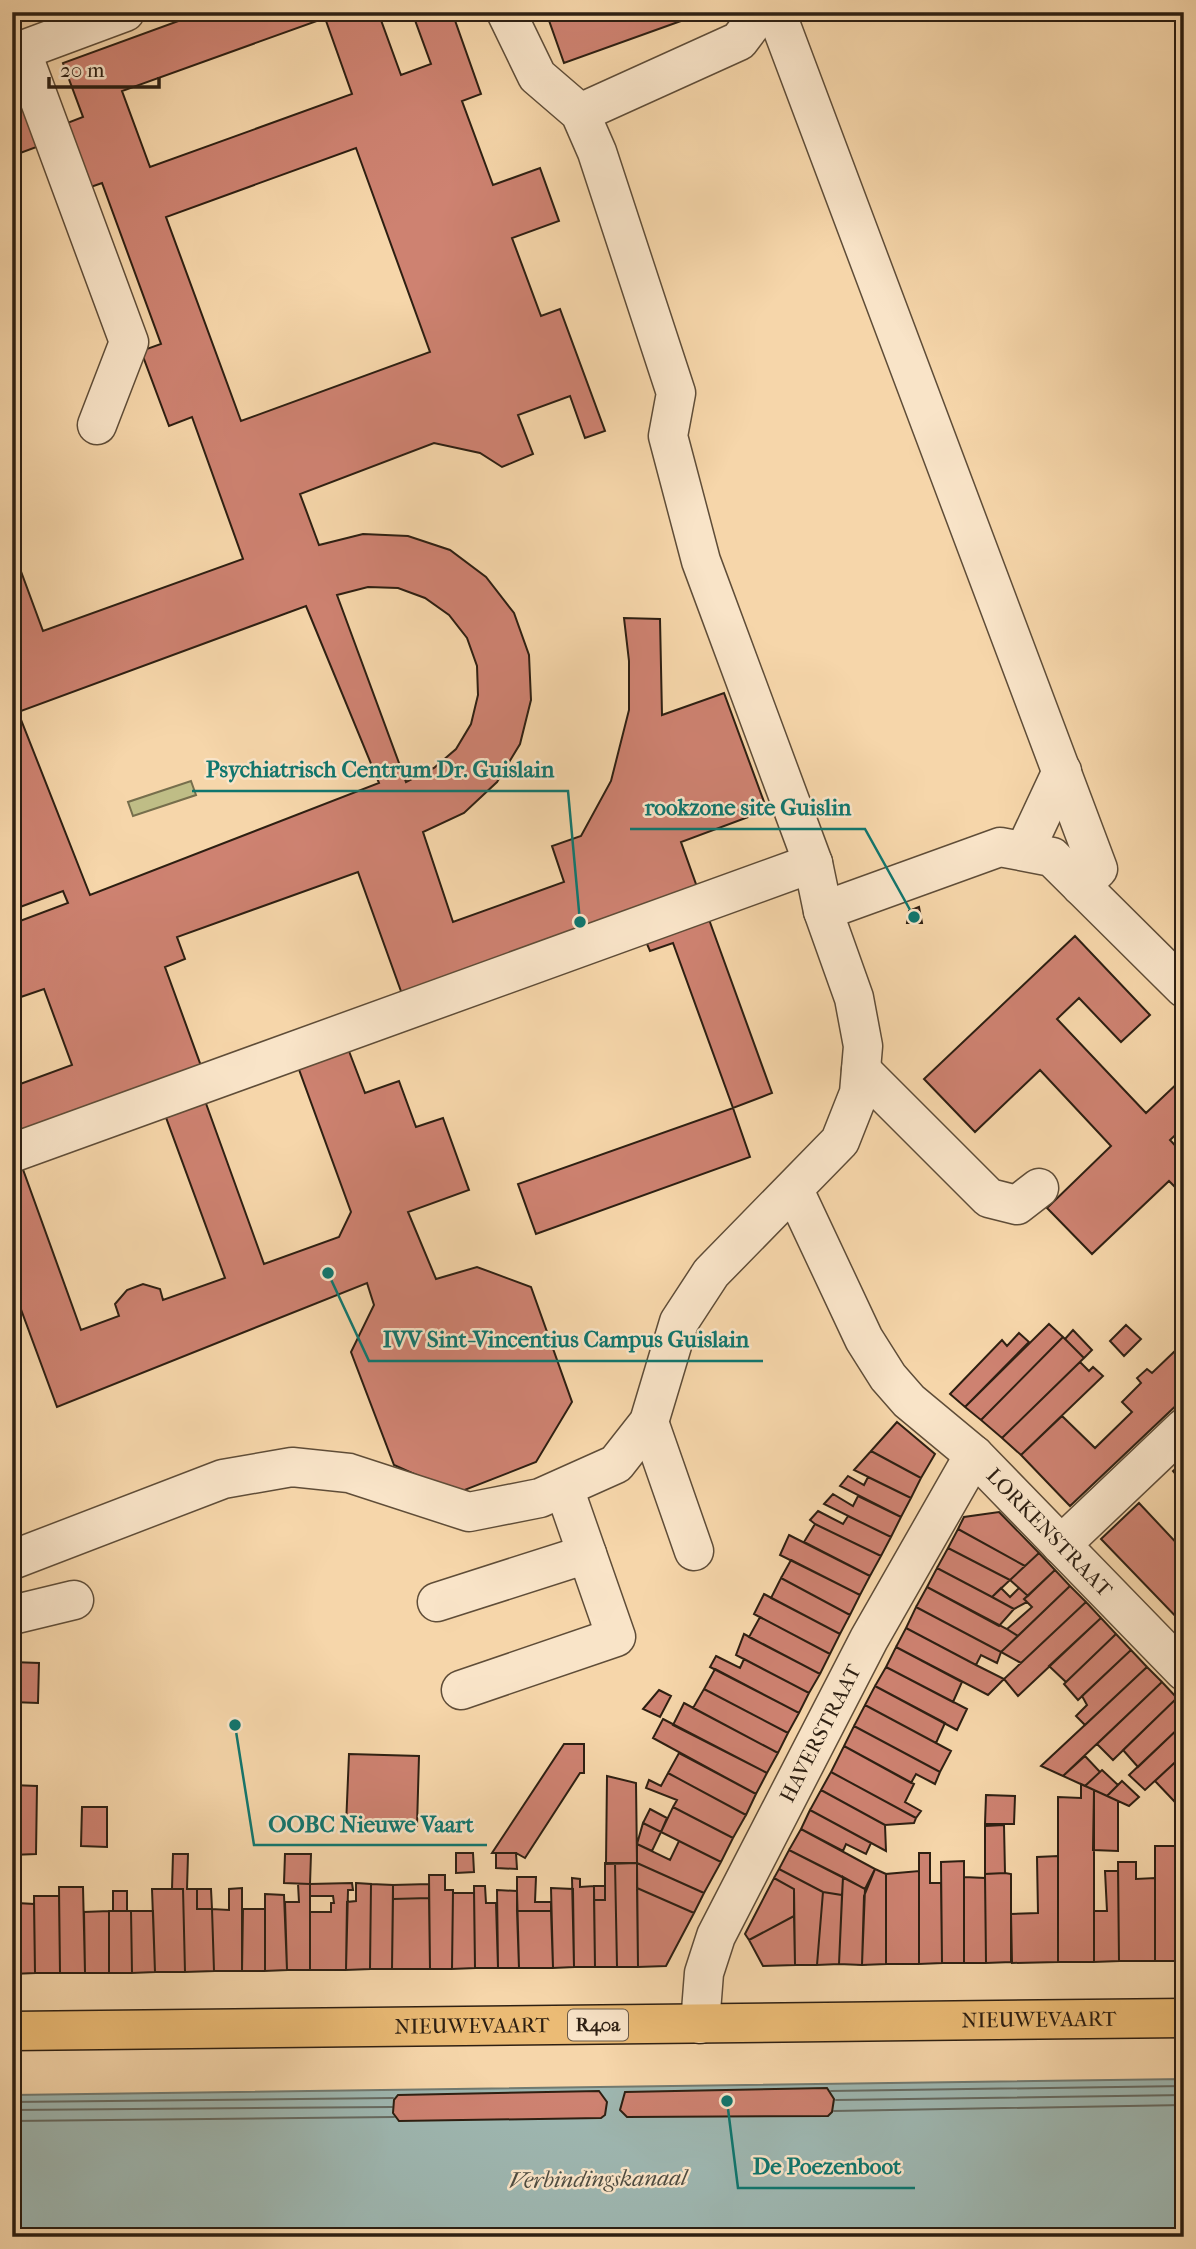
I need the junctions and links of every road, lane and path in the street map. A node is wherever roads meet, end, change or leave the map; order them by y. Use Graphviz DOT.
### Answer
graph roads {
  1 [pos="125,12"];
  2 [pos="506,12"];
  3 [pos="761,12"];
  4 [pos="775,12"];
  5 [pos="17,52"];
  6 [pos="580,113"];
  7 [pos="97,425"];
  8 [pos="1062,771"];
  9 [pos="1025,850"];
  10 [pos="813,863"];
  11 [pos="1081,886"];
  12 [pos="823,911"];
  13 [pos="1184,988"];
  14 [pos="861,1070"];
  15 [pos="12,1153"];
  16 [pos="1039,1188"];
  17 [pos="794,1190"];
  18 [pos="649,1422"];
  19 [pos="1184,1428"];
  20 [pos="974,1455"];
  21 [pos="564,1488"];
  22 [pos="1060,1545"];
  23 [pos="694,1551"];
  24 [pos="587,1554"];
  25 [pos="12,1560"];
  26 [pos="74,1600"];
  27 [pos="437,1602"];
  28 [pos="12,1615"];
  29 [pos="1184,1671"];
  30 [pos="461,1690"];
  31 [pos="1184,2018"];
  32 [pos="700,2024"];
  33 [pos="12,2031"];
  1 -- 5 [label="street"];
  2 -- 6 [label="street"];
  3 -- 6 [label="street"];
  4 -- 8 [label="street"];
  5 -- 7 [label="street"];
  6 -- 10 [label="street"];
  8 -- 9 [label="street"];
  8 -- 11 [label="street"];
  9 -- 11 [label="street"];
  9 -- 12 [label="street"];
  10 -- 12 [label="street"];
  10 -- 15 [label="street"];
  11 -- 13 [label="street"];
  12 -- 14 [label="street"];
  14 -- 16 [label="street"];
  14 -- 17 [label="street"];
  17 -- 18 [label="street"];
  17 -- 20 [label="street, LORKENSTRAAT"];
  18 -- 21 [label="street"];
  18 -- 23 [label="street"];
  19 -- 22 [label="street"];
  20 -- 22 [label="street, LORKENSTRAAT"];
  20 -- 32 [label="street, HAVERSTRAAT"];
  21 -- 24 [label="street"];
  21 -- 25 [label="street"];
  22 -- 29 [label="street, LORKENSTRAAT"];
  24 -- 27 [label="street"];
  24 -- 30 [label="street"];
  26 -- 28 [label="street"];
  31 -- 32 [label="main road, NIEUWEVAART / R40a"];
  32 -- 33 [label="main road, NIEUWEVAART / R40a"];
}
